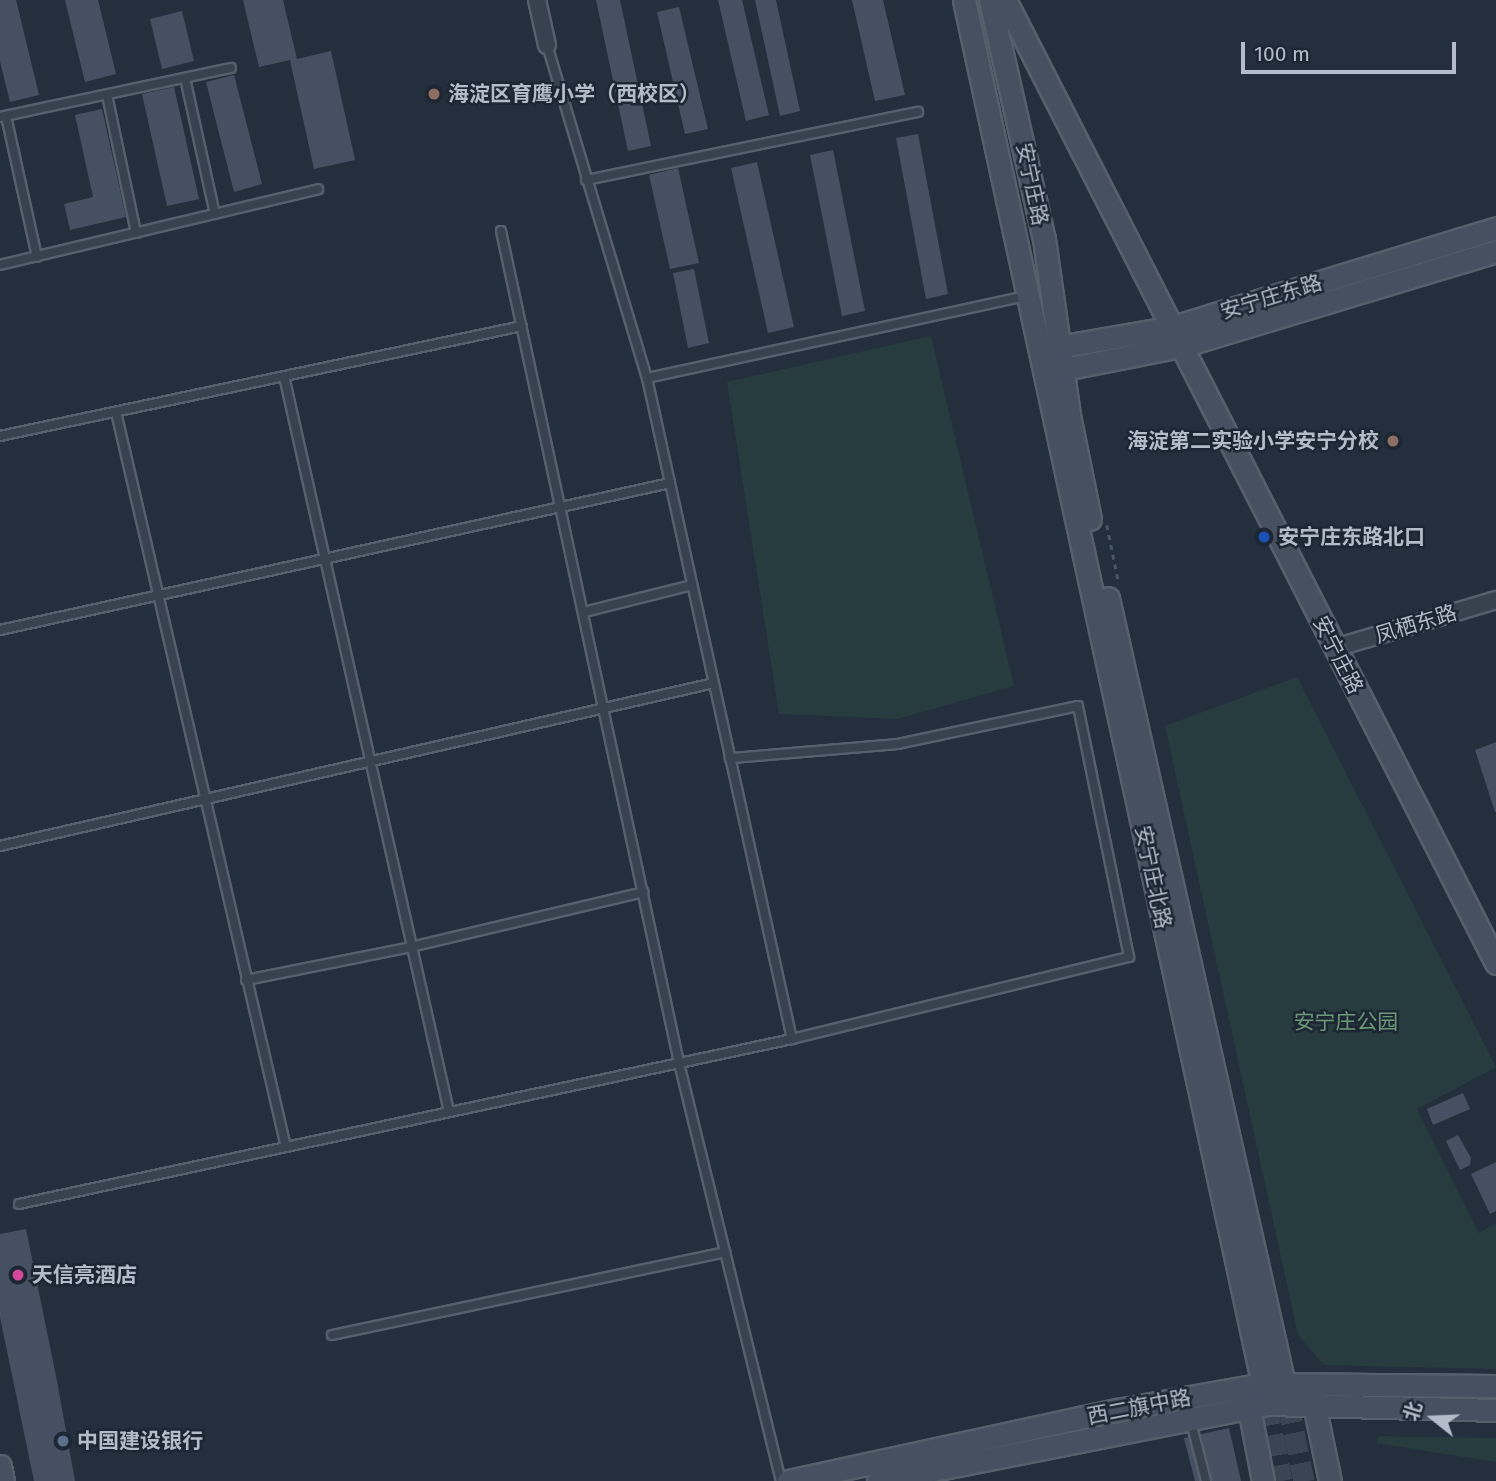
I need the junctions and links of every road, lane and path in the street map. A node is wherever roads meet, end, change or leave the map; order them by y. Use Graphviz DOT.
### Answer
graph roads {
  1 [pos="537,0"];
  2 [pos="964,0"];
  3 [pos="990,0"];
  4 [pos="1005,0"];
  5 [pos="547,46"];
  6 [pos="231,68"];
  7 [pos="185,78"];
  8 [pos="107,95"];
  9 [pos="918,112"];
  10 [pos="3,117"];
  11 [pos="586,180"];
  12 [pos="318,189"];
  13 [pos="215,214"];
  14 [pos="1496,228"];
  15 [pos="502,231"];
  16 [pos="136,233"];
  17 [pos="1496,251"];
  18 [pos="37,257"];
  19 [pos="0,265"];
  20 [pos="1030,296"];
  21 [pos="522,326"];
  22 [pos="1172,327"];
  23 [pos="1182,346"];
  24 [pos="1050,348"];
  25 [pos="1054,371"];
  26 [pos="284,376"];
  27 [pos="647,378"];
  28 [pos="116,412"];
  29 [pos="0,436"];
  30 [pos="670,484"];
  31 [pos="561,507"];
  32 [pos="324,559"];
  33 [pos="692,585"];
  34 [pos="155,596"];
  35 [pos="1496,600"];
  36 [pos="584,612"];
  37 [pos="0,630"];
  38 [pos="1335,648"];
  39 [pos="714,683"];
  40 [pos="605,708"];
  41 [pos="730,758"];
  42 [pos="369,762"];
  43 [pos="203,800"];
  44 [pos="0,846"];
  45 [pos="644,892"];
  46 [pos="411,947"];
  47 [pos="1496,963"];
  48 [pos="246,980"];
  49 [pos="792,1039"];
  50 [pos="679,1063"];
  51 [pos="449,1112"];
  52 [pos="286,1147"];
  53 [pos="19,1204"];
  54 [pos="725,1252"];
  55 [pos="332,1335"];
  56 [pos="1496,1385"];
  57 [pos="1270,1396"];
  58 [pos="1314,1404"];
  59 [pos="1496,1410"];
  60 [pos="1190,1419"];
  61 [pos="0,1465"];
  62 [pos="4,1481"];
  63 [pos="781,1481"];
  64 [pos="788,1481"];
  65 [pos="877,1481"];
  66 [pos="1206,1481"];
  67 [pos="1264,1481"];
  68 [pos="1330,1481"];
  1 -- 5 [label="street"];
  2 -- 20 [label="main road, 安宁庄路"];
  3 -- 24 [label="main road, 安宁庄路"];
  4 -- 22 [label="main road"];
  5 -- 11 [label="lane"];
  6 -- 7 [label="lane"];
  7 -- 8 [label="lane"];
  7 -- 13 [label="lane"];
  8 -- 10 [label="lane"];
  8 -- 16 [label="lane"];
  9 -- 11 [label="lane"];
  10 -- 18 [label="lane"];
  11 -- 27 [label="lane"];
  12 -- 13 [label="lane"];
  13 -- 16 [label="lane"];
  14 -- 22 [label="main road, 安宁庄东路"];
  15 -- 21 [label="lane"];
  16 -- 18 [label="lane"];
  17 -- 23 [label="main road, 安宁庄东路"];
  18 -- 19 [label="lane"];
  20 -- 24 [label="main road, 安宁庄路"];
  20 -- 27 [label="lane"];
  21 -- 26 [label="lane"];
  21 -- 31 [label="lane"];
  22 -- 23 [label="main road, 安宁庄路"];
  22 -- 24 [label="main road, 安宁庄东路"];
  23 -- 25 [label="main road, 安宁庄东路"];
  23 -- 38 [label="main road, 安宁庄路"];
  24 -- 25 [label="main road, 安宁庄北路"];
  25 -- 57 [label="main road, 安宁庄北路"];
  26 -- 28 [label="lane"];
  26 -- 32 [label="lane"];
  27 -- 30 [label="lane"];
  28 -- 29 [label="lane"];
  28 -- 34 [label="lane"];
  30 -- 31 [label="lane"];
  30 -- 33 [label="lane"];
  31 -- 32 [label="lane"];
  31 -- 36 [label="lane"];
  32 -- 34 [label="lane"];
  32 -- 42 [label="lane"];
  33 -- 36 [label="lane"];
  33 -- 39 [label="lane"];
  34 -- 37 [label="lane"];
  34 -- 43 [label="lane"];
  35 -- 38 [label="street, 凤栖东路"];
  36 -- 40 [label="lane"];
  38 -- 47 [label="main road, 安宁庄路"];
  39 -- 40 [label="lane"];
  39 -- 41 [label="lane"];
  40 -- 42 [label="lane"];
  40 -- 45 [label="lane"];
  41 -- 49 [label="lane"];
  41 -- 49 [label="lane"];
  42 -- 43 [label="lane"];
  42 -- 46 [label="lane"];
  43 -- 44 [label="lane"];
  43 -- 48 [label="lane"];
  45 -- 46 [label="lane"];
  45 -- 50 [label="lane"];
  46 -- 48 [label="lane"];
  46 -- 51 [label="lane"];
  48 -- 52 [label="lane"];
  49 -- 50 [label="lane"];
  50 -- 51 [label="lane"];
  50 -- 54 [label="lane"];
  51 -- 52 [label="lane"];
  52 -- 53 [label="lane"];
  54 -- 55 [label="lane"];
  54 -- 63 [label="lane"];
  56 -- 57 [label="main road, 西二旗中路"];
  57 -- 58 [label="main road, 西二旗中路"];
  57 -- 60 [label="main road, 西二旗中路"];
  57 -- 64 [label="main road, 西二旗中路"];
  57 -- 67 [label="main road, 安宁庄北路"];
  58 -- 59 [label="main road, 西二旗中路"];
  58 -- 68 [label="main road"];
  60 -- 65 [label="main road, 西二旗中路"];
  60 -- 66 [label="lane"];
  61 -- 62 [label="main road"];
}
